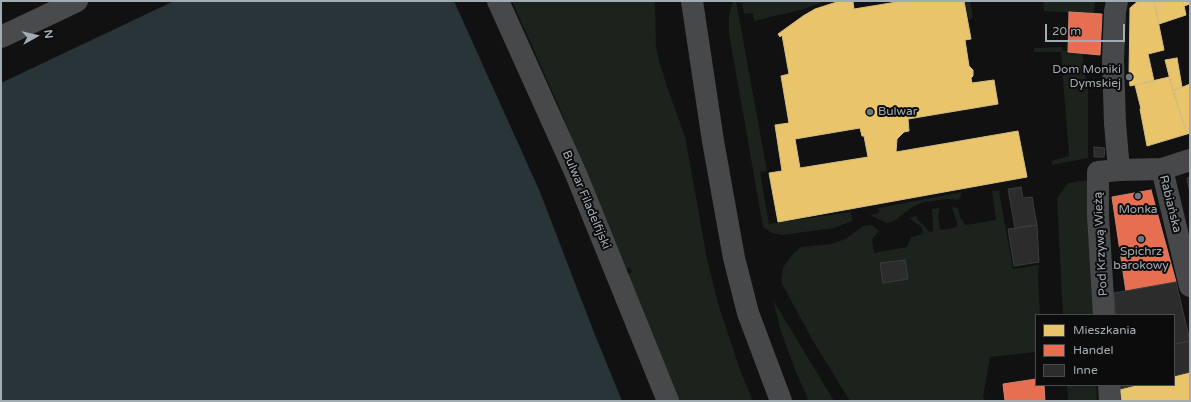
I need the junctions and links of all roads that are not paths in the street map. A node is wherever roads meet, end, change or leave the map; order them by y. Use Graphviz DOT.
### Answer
graph roads {
  1 [pos="77,1"];
  2 [pos="498,1"];
  3 [pos="692,1"];
  4 [pos="1117,1"];
  5 [pos="1,37"];
  6 [pos="1190,160"];
  7 [pos="1162,169"];
  8 [pos="1109,171"];
  9 [pos="1190,286"];
  10 [pos="1104,314"];
  11 [pos="1109,386"];
  12 [pos="668,401"];
  13 [pos="781,401"];
  14 [pos="1110,401"];
  1 -- 5 [label="main road"];
  2 -- 12 [label="street, Bulwar Filadelfijski"];
  3 -- 13 [label="street"];
  4 -- 8 [label="street, Pod Krzywą Wieżą"];
  6 -- 7 [label="street"];
  7 -- 8 [label="street"];
  7 -- 9 [label="street, Rabiańska"];
  8 -- 10 [label="street, Pod Krzywą Wieżą"];
  11 -- 14 [label="street"];
}
